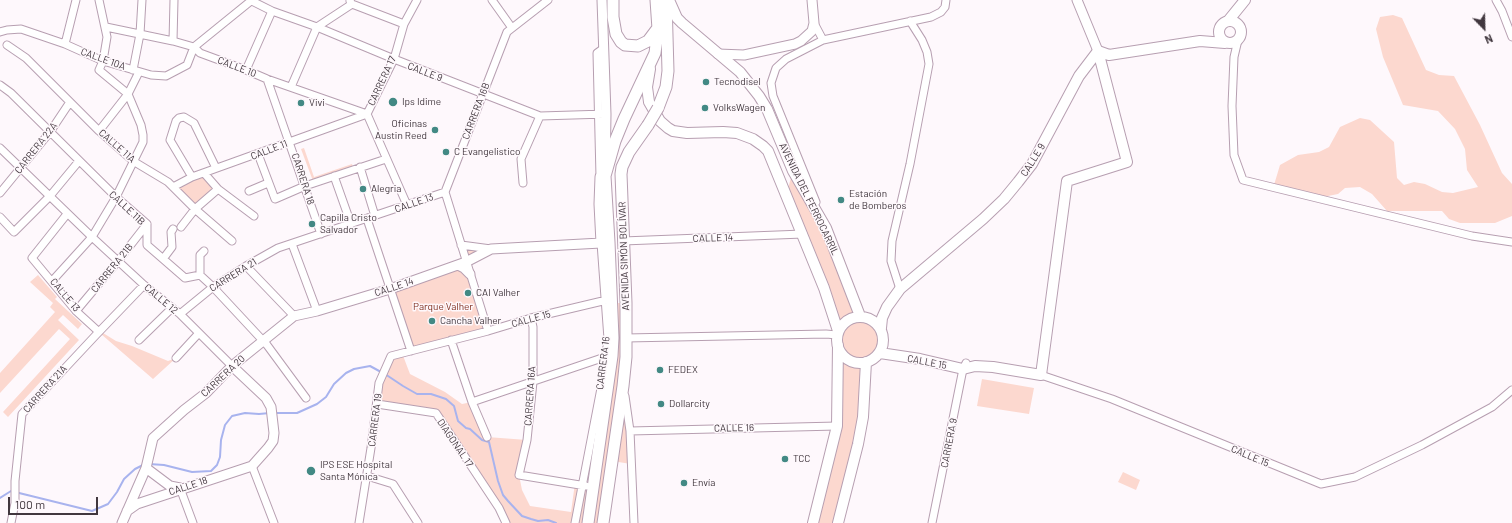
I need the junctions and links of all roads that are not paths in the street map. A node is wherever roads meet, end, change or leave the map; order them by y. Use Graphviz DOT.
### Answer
graph roads {
  1 [pos="76,0"];
  2 [pos="97,0"];
  3 [pos="142,0"];
  4 [pos="174,0"];
  5 [pos="251,0"];
  6 [pos="418,0"];
  7 [pos="492,0"];
  8 [pos="547,0"];
  9 [pos="602,0"];
  10 [pos="613,0"];
  11 [pos="656,0"];
  12 [pos="666,0"];
  13 [pos="669,0"];
  14 [pos="812,0"];
  15 [pos="946,0"];
  16 [pos="1077,0"];
  17 [pos="1496,0"];
  18 [pos="350,2"];
  19 [pos="1244,2"];
  20 [pos="272,11"];
  21 [pos="910,21"];
  22 [pos="1228,21"];
  23 [pos="814,23"];
  24 [pos="404,24"];
  25 [pos="1240,26"];
  26 [pos="106,27"];
  27 [pos="317,27"];
  28 [pos="512,28"];
  29 [pos="658,29"];
  30 [pos="1218,31"];
  31 [pos="0,32"];
  32 [pos="140,34"];
  33 [pos="1512,37"];
  34 [pos="823,40"];
  35 [pos="173,41"];
  36 [pos="1200,41"];
  37 [pos="1231,42"];
  38 [pos="65,44"];
  39 [pos="7,45"];
  40 [pos="194,46"];
  41 [pos="1098,51"];
  42 [pos="718,54"];
  43 [pos="1234,57"];
  44 [pos="394,59"];
  45 [pos="103,61"];
  46 [pos="651,63"];
  47 [pos="246,70"];
  48 [pos="136,71"];
  49 [pos="268,79"];
  50 [pos="0,85"];
  51 [pos="291,87"];
  52 [pos="128,94"];
  53 [pos="482,94"];
  54 [pos="70,102"];
  55 [pos="367,114"];
  56 [pos="602,114"];
  57 [pos="540,116"];
  58 [pos="99,131"];
  59 [pos="50,132"];
  60 [pos="290,142"];
  61 [pos="0,148"];
  62 [pos="258,154"];
  63 [pos="386,159"];
  64 [pos="79,161"];
  65 [pos="133,161"];
  66 [pos="360,167"];
  67 [pos="21,168"];
  68 [pos="216,168"];
  69 [pos="204,173"];
  70 [pos="334,176"];
  71 [pos="602,176"];
  72 [pos="192,177"];
  73 [pos="268,183"];
  74 [pos="523,184"];
  75 [pos="305,186"];
  76 [pos="173,187"];
  77 [pos="218,189"];
  78 [pos="250,192"];
  79 [pos="445,192"];
  80 [pos="0,193"];
  81 [pos="50,196"];
  82 [pos="116,197"];
  83 [pos="407,205"];
  84 [pos="195,210"];
  85 [pos="67,214"];
  86 [pos="254,216"];
  87 [pos="375,216"];
  88 [pos="0,217"];
  89 [pos="367,219"];
  90 [pos="147,224"];
  91 [pos="351,224"];
  92 [pos="181,227"];
  93 [pos="826,228"];
  94 [pos="173,229"];
  95 [pos="321,234"];
  96 [pos="803,234"];
  97 [pos="92,237"];
  98 [pos="232,241"];
  99 [pos="623,241"];
  100 [pos="1512,242"];
  101 [pos="601,243"];
  102 [pos="292,244"];
  103 [pos="461,245"];
  104 [pos="491,249"];
  105 [pos="204,251"];
  106 [pos="163,259"];
  107 [pos="118,261"];
  108 [pos="462,263"];
  109 [pos="246,266"];
  110 [pos="470,274"];
  111 [pos="200,276"];
  112 [pos="52,280"];
  113 [pos="144,285"];
  114 [pos="213,287"];
  115 [pos="390,288"];
  116 [pos="900,289"];
  117 [pos="608,300"];
  118 [pos="172,308"];
  119 [pos="76,310"];
  120 [pos="317,310"];
  121 [pos="180,314"];
  122 [pos="294,316"];
  123 [pos="860,316"];
  124 [pos="530,318"];
  125 [pos="881,328"];
  126 [pos="488,331"];
  127 [pos="99,332"];
  128 [pos="199,333"];
  129 [pos="838,337"];
  130 [pos="626,338"];
  131 [pos="139,340"];
  132 [pos="451,340"];
  133 [pos="263,341"];
  134 [pos="881,350"];
  135 [pos="411,351"];
  136 [pos="605,356"];
  137 [pos="176,358"];
  138 [pos="866,362"];
  139 [pos="232,366"];
  140 [pos="387,366"];
  141 [pos="968,366"];
  142 [pos="1041,375"];
  143 [pos="533,382"];
  144 [pos="624,386"];
  145 [pos="1512,390"];
  146 [pos="306,398"];
  147 [pos="472,402"];
  148 [pos="377,404"];
  149 [pos="837,426"];
  150 [pos="630,431"];
  151 [pos="487,437"];
  152 [pos="148,464"];
  153 [pos="252,466"];
  154 [pos="367,476"];
  155 [pos="578,484"];
  156 [pos="180,488"];
  157 [pos="594,489"];
  158 [pos="127,511"];
  159 [pos="11,523"];
  160 [pos="122,523"];
  161 [pos="193,523"];
  162 [pos="274,523"];
  163 [pos="359,523"];
  164 [pos="418,523"];
  165 [pos="506,523"];
  166 [pos="575,523"];
  167 [pos="588,523"];
  168 [pos="603,523"];
  169 [pos="634,523"];
  170 [pos="813,523"];
  171 [pos="840,523"];
  172 [pos="932,523"];
  1 -- 38 [label="street"];
  2 -- 26 [label="street"];
  3 -- 32 [label="street"];
  4 -- 35 [label="street"];
  5 -- 20 [label="street, CALLE 9"];
  5 -- 40 [label="street"];
  6 -- 24 [label="street, CARRERA 17"];
  7 -- 28 [label="street"];
  8 -- 28 [label="street, CARRERA 16B"];
  9 -- 56 [label="street, CARRERA 16"];
  10 -- 29 [label="main road"];
  11 -- 29 [label="main road, AVENIDA SIMÓN BOLÍVAR"];
  12 -- 99 [label="main road, AVENIDA SIMÓN BOLÍVAR, bridge"];
  13 -- 42 [label="main road, AVENIDA DEL FERROCARRIL"];
  14 -- 23 [label="street"];
  15 -- 21 [label="street"];
  16 -- 41 [label="street"];
  17 -- 33 [label="street"];
  18 -- 24 [label="street"];
  18 -- 27 [label="street"];
  19 -- 22 [label="main road"];
  19 -- 25 [label="main road"];
  20 -- 27 [label="street, CALLE 9"];
  20 -- 47 [label="street"];
  21 -- 34 [label="street"];
  21 -- 116 [label="street"];
  22 -- 25 [label="main road"];
  22 -- 30 [label="main road"];
  23 -- 34 [label="street"];
  23 -- 42 [label="street"];
  24 -- 44 [label="street, CARRERA 17"];
  25 -- 37 [label="main road"];
  26 -- 32 [label="street, CALLE 10"];
  26 -- 45 [label="street"];
  27 -- 44 [label="street, CALLE 9"];
  27 -- 51 [label="street"];
  28 -- 53 [label="street, CARRERA 16B"];
  29 -- 46 [label="main road, AVENIDA SIMÓN BOLÍVAR"];
  30 -- 36 [label="main road"];
  30 -- 37 [label="main road"];
  31 -- 38 [label="street, CALLE 10A"];
  32 -- 35 [label="street, CALLE 10"];
  32 -- 48 [label="street"];
  34 -- 93 [label="street"];
  35 -- 40 [label="street, CALLE 10"];
  36 -- 37 [label="main road"];
  36 -- 41 [label="main road"];
  37 -- 43 [label="street"];
  37 -- 43 [label="street"];
  38 -- 45 [label="street, CALLE 10A"];
  39 -- 54 [label="street, CALLE 11A"];
  40 -- 47 [label="street, CALLE 10"];
  40 -- 48 [label="street, CALLE 10A"];
  41 -- 116 [label="main road, CALLE 9"];
  41 -- 142 [label="main road"];
  42 -- 93 [label="main road, AVENIDA DEL FERROCARRIL"];
  43 -- 100 [label="street"];
  44 -- 53 [label="street, CALLE 9"];
  44 -- 55 [label="street, CARRERA 17"];
  45 -- 48 [label="street, CALLE 10A"];
  45 -- 52 [label="street"];
  46 -- 71 [label="main road, AVENIDA SIMÓN BOLÍVAR"];
  46 -- 96 [label="main road, AVENIDA DEL FERROCARRIL"];
  47 -- 49 [label="street, CALLE 10"];
  48 -- 52 [label="street"];
  49 -- 51 [label="street, CALLE 10"];
  49 -- 60 [label="street, CARRERA 18"];
  50 -- 59 [label="street, CALLE 11B"];
  51 -- 55 [label="street, CALLE 10"];
  52 -- 58 [label="street"];
  52 -- 65 [label="street"];
  53 -- 57 [label="street, CALLE 9"];
  53 -- 79 [label="street, CARRERA 16B"];
  54 -- 58 [label="street, CALLE 11A"];
  54 -- 59 [label="street, CARRERA 22A"];
  55 -- 60 [label="street, CALLE 11"];
  55 -- 63 [label="street, CARRERA 17"];
  56 -- 57 [label="street, CALLE 9"];
  56 -- 71 [label="street, CARRERA 16"];
  57 -- 74 [label="street"];
  58 -- 65 [label="street, CALLE 11A"];
  59 -- 64 [label="street, CALLE 11B"];
  59 -- 67 [label="street, CARRERA 22A"];
  60 -- 62 [label="street, CALLE 11"];
  60 -- 75 [label="street, CARRERA 18"];
  61 -- 67 [label="street, CALLE 12"];
  62 -- 68 [label="street, CALLE 11"];
  62 -- 73 [label="street"];
  63 -- 66 [label="street"];
  63 -- 83 [label="street, CARRERA 17"];
  64 -- 81 [label="street"];
  64 -- 82 [label="street, CALLE 11B"];
  65 -- 76 [label="street, CALLE 11A"];
  65 -- 82 [label="street"];
  66 -- 70 [label="street"];
  66 -- 87 [label="street"];
  67 -- 80 [label="street, CARRERA 22A"];
  67 -- 81 [label="street, CALLE 12"];
  68 -- 69 [label="street, CALLE 11"];
  68 -- 72 [label="street"];
  69 -- 72 [label="street, CALLE 11"];
  69 -- 77 [label="street"];
  70 -- 75 [label="street"];
  70 -- 91 [label="street"];
  71 -- 101 [label="street, CARRERA 16"];
  71 -- 117 [label="main road, AVENIDA SIMÓN BOLÍVAR"];
  72 -- 76 [label="street, CALLE 11"];
  73 -- 75 [label="street"];
  73 -- 78 [label="street"];
  75 -- 95 [label="street, CARRERA 18"];
  76 -- 84 [label="street, CALLE 11A"];
  77 -- 84 [label="street"];
  77 -- 86 [label="street"];
  79 -- 83 [label="street, CALLE 13"];
  79 -- 103 [label="street"];
  81 -- 85 [label="street, CALLE 12"];
  81 -- 88 [label="street"];
  82 -- 90 [label="street, CALLE 11B"];
  82 -- 97 [label="street"];
  83 -- 87 [label="street, CALLE 13"];
  84 -- 92 [label="street"];
  84 -- 98 [label="street, CALLE 11A"];
  85 -- 97 [label="street, CALLE 12"];
  85 -- 112 [label="street, CALLE 13"];
  87 -- 89 [label="street, CALLE 13"];
  89 -- 91 [label="street, CALLE 13"];
  89 -- 115 [label="street"];
  90 -- 106 [label="street, CALLE 11B"];
  90 -- 107 [label="street, CARRERA 21B"];
  91 -- 95 [label="street, CALLE 13"];
  93 -- 123 [label="main road, AVENIDA DEL FERROCARRIL"];
  94 -- 106 [label="street"];
  95 -- 102 [label="street, CALLE 13"];
  96 -- 99 [label="street, CALLE 14"];
  96 -- 129 [label="main road, AVENIDA DEL FERROCARRIL"];
  97 -- 107 [label="street, CALLE 12"];
  97 -- 112 [label="street"];
  99 -- 130 [label="main road, AVENIDA SIMÓN BOLÍVAR"];
  101 -- 104 [label="street, CALLE 14"];
  101 -- 117 [label="street, CARRERA 16"];
  102 -- 109 [label="street, CARRERA 21"];
  102 -- 120 [label="street"];
  103 -- 104 [label="street, CALLE 14"];
  103 -- 108 [label="street"];
  104 -- 108 [label="street, CALLE 14"];
  105 -- 111 [label="street"];
  106 -- 111 [label="street, CALLE 11B"];
  107 -- 113 [label="street, CALLE 12"];
  107 -- 119 [label="street, CARRERA 21B"];
  108 -- 110 [label="street"];
  108 -- 115 [label="street, CALLE 14"];
  109 -- 114 [label="street, CARRERA 21"];
  109 -- 122 [label="street"];
  110 -- 126 [label="street"];
  111 -- 114 [label="street"];
  112 -- 119 [label="street, CALLE 13"];
  113 -- 118 [label="street, CALLE 12"];
  113 -- 127 [label="street, CARRERA 21A"];
  114 -- 121 [label="street, CARRERA 21"];
  114 -- 133 [label="street"];
  115 -- 120 [label="street, CALLE 14"];
  115 -- 135 [label="street"];
  116 -- 125 [label="main road, CALLE 9"];
  117 -- 124 [label="street, CALLE 15"];
  117 -- 136 [label="street, CARRERA 16"];
  117 -- 157 [label="main road, AVENIDA SIMÓN BOLÍVAR"];
  118 -- 121 [label="street, CALLE 12"];
  118 -- 131 [label="street"];
  119 -- 127 [label="street, CALLE 13"];
  120 -- 122 [label="street, CALLE 14"];
  121 -- 128 [label="street, CALLE 12"];
  122 -- 133 [label="street, CARRERA 20"];
  123 -- 125 [label="main road"];
  123 -- 129 [label="main road"];
  124 -- 126 [label="street, CALLE 15"];
  124 -- 143 [label="street, CARRERA 16A"];
  125 -- 134 [label="main road"];
  126 -- 132 [label="street, CALLE 15"];
  127 -- 159 [label="street, CARRERA 21A"];
  128 -- 137 [label="street"];
  128 -- 139 [label="street, CALLE 12"];
  129 -- 130 [label="street"];
  129 -- 138 [label="main road"];
  129 -- 149 [label="main road, AVENIDA DEL FERROCARRIL"];
  130 -- 144 [label="main road, AVENIDA SIMÓN BOLÍVAR"];
  132 -- 135 [label="street, CALLE 15"];
  132 -- 147 [label="street"];
  133 -- 139 [label="street, CARRERA 20"];
  133 -- 146 [label="street"];
  134 -- 138 [label="main road"];
  134 -- 141 [label="main road, CALLE 15"];
  135 -- 140 [label="street, CALLE 15"];
  136 -- 143 [label="street"];
  136 -- 155 [label="street, CARRERA 16"];
  138 -- 171 [label="main road"];
  139 -- 152 [label="street, CARRERA 20"];
  139 -- 153 [label="street, CALLE 12"];
  140 -- 148 [label="street, CARRERA 19"];
  141 -- 142 [label="main road, CALLE 15"];
  141 -- 172 [label="street, CARRERA 9"];
  142 -- 145 [label="street, CALLE 15"];
  143 -- 147 [label="street"];
  143 -- 155 [label="street, CARRERA 16A"];
  144 -- 150 [label="street"];
  144 -- 168 [label="main road, AVENIDA SIMÓN BOLÍVAR"];
  147 -- 151 [label="street"];
  148 -- 154 [label="street, CARRERA 19"];
  148 -- 165 [label="street, DIAGONAL 17"];
  149 -- 150 [label="street, CALLE 16"];
  149 -- 170 [label="main road, AVENIDA DEL FERROCARRIL"];
  150 -- 169 [label="street"];
  152 -- 156 [label="street"];
  152 -- 158 [label="street"];
  153 -- 156 [label="street, CALLE 18"];
  153 -- 162 [label="street"];
  154 -- 163 [label="street, CARRERA 19"];
  154 -- 164 [label="street"];
  155 -- 157 [label="street"];
  155 -- 166 [label="street, CARRERA 16"];
  156 -- 158 [label="street, CALLE 18"];
  156 -- 161 [label="street"];
  157 -- 167 [label="main road, AVENIDA SIMÓN BOLÍVAR"];
  158 -- 160 [label="street"];
}
